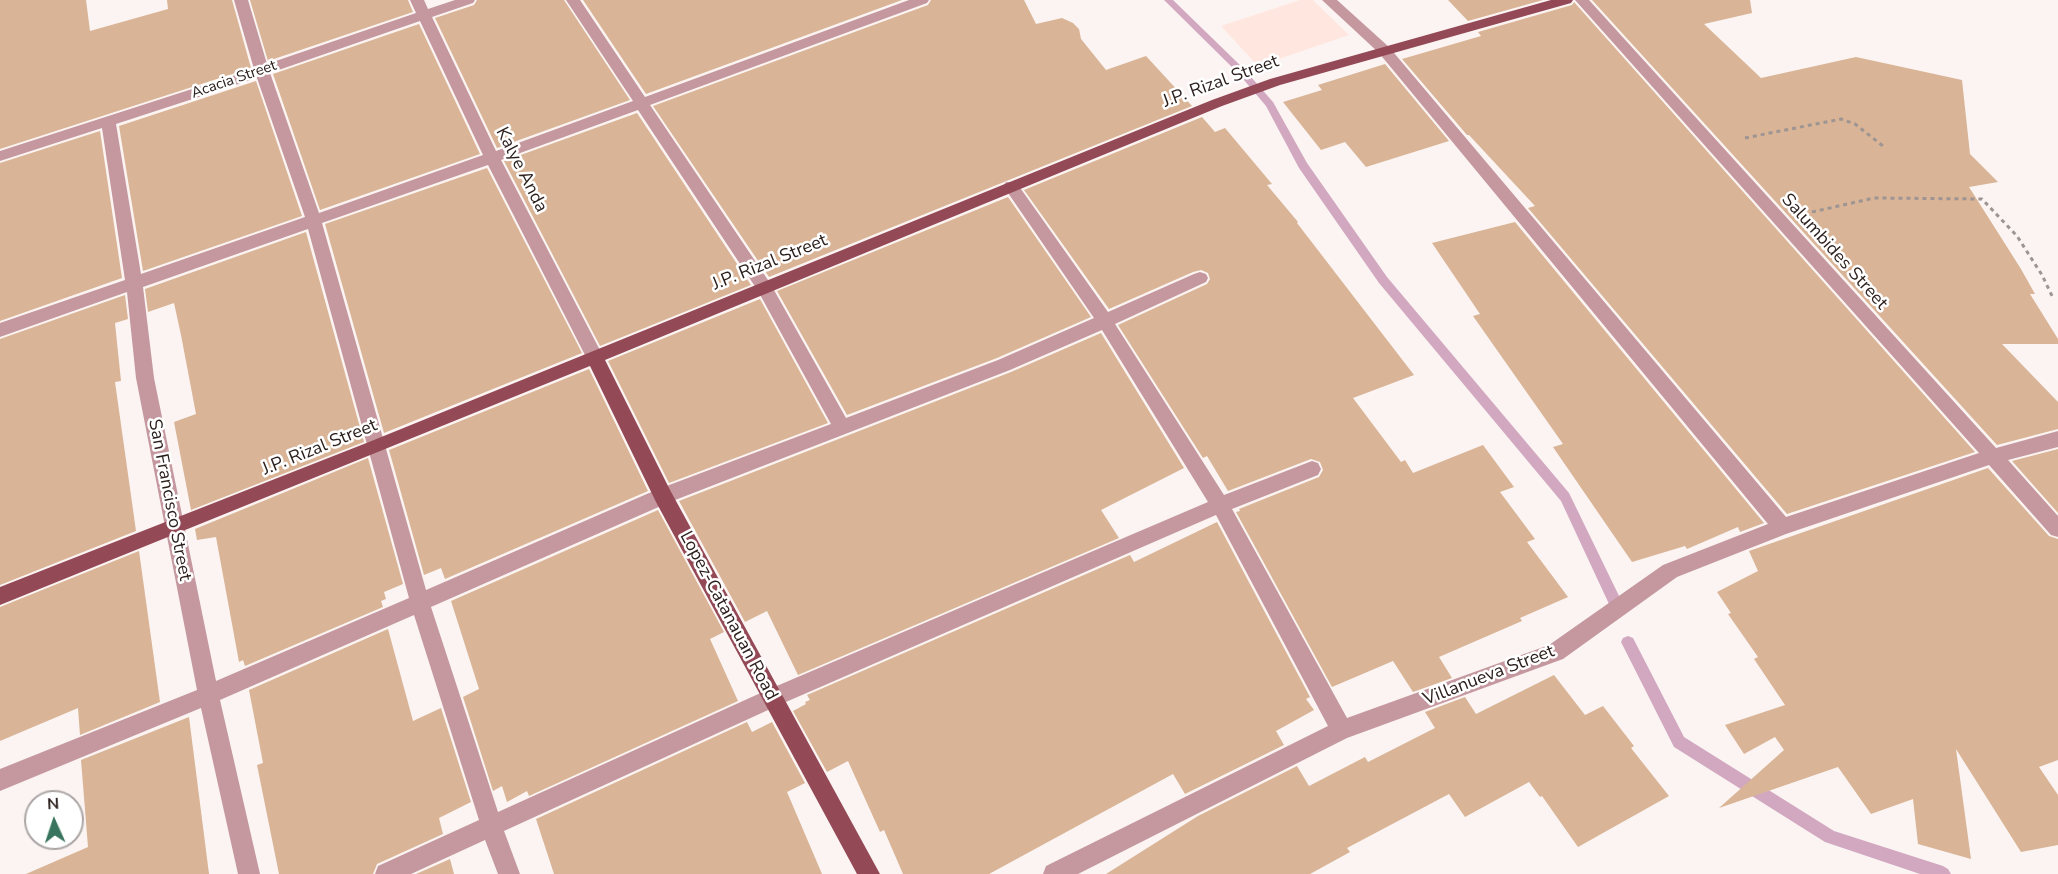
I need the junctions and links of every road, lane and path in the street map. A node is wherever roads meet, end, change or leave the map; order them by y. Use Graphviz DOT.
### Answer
graph roads {
  1 [pos="241,0"];
  2 [pos="468,0"];
  3 [pos="573,0"];
  4 [pos="922,0"];
  5 [pos="1329,0"];
  6 [pos="1566,0"];
  7 [pos="1582,0"];
  8 [pos="420,7"];
  9 [pos="1384,50"];
  10 [pos="262,71"];
  11 [pos="642,104"];
  12 [pos="108,122"];
  13 [pos="1712,145"];
  14 [pos="1883,146"];
  15 [pos="0,156"];
  16 [pos="492,158"];
  17 [pos="1011,186"];
  18 [pos="313,219"];
  19 [pos="1779,219"];
  20 [pos="1200,278"];
  21 [pos="134,283"];
  22 [pos="764,287"];
  23 [pos="2053,298"];
  24 [pos="1105,321"];
  25 [pos="0,330"];
  26 [pos="594,356"];
  27 [pos="842,428"];
  28 [pos="2058,439"];
  29 [pos="375,447"];
  30 [pos="1991,457"];
  31 [pos="1312,469"];
  32 [pos="663,496"];
  33 [pos="1220,505"];
  34 [pos="1782,527"];
  35 [pos="173,528"];
  36 [pos="2058,529"];
  37 [pos="0,596"];
  38 [pos="420,603"];
  39 [pos="208,696"];
  40 [pos="772,698"];
  41 [pos="1342,730"];
  42 [pos="0,780"];
  43 [pos="491,825"];
  44 [pos="249,874"];
  45 [pos="386,874"];
  46 [pos="509,874"];
  47 [pos="868,874"];
  48 [pos="1054,874"];
  1 -- 10 [label="street"];
  2 -- 8 [label="street, Acacia Street"];
  3 -- 11 [label="street"];
  4 -- 11 [label="street"];
  5 -- 9 [label="street"];
  6 -- 9 [label="main road, J.P. Rizal Street"];
  7 -- 13 [label="street, Salumbides Street"];
  8 -- 10 [label="street, Acacia Street"];
  8 -- 16 [label="street, Kalye Anda"];
  9 -- 17 [label="main road, J.P. Rizal Street"];
  9 -- 34 [label="street"];
  10 -- 12 [label="street, Acacia Street"];
  10 -- 18 [label="street"];
  11 -- 16 [label="street"];
  11 -- 22 [label="street"];
  12 -- 15 [label="street, Acacia Street"];
  12 -- 21 [label="street, San Francisco Street"];
  13 -- 14 [label="path"];
  13 -- 19 [label="street, Salumbides Street"];
  16 -- 18 [label="street"];
  16 -- 26 [label="street, Kalye Anda"];
  17 -- 22 [label="main road, J.P. Rizal Street"];
  17 -- 24 [label="street"];
  18 -- 21 [label="street"];
  18 -- 29 [label="street"];
  19 -- 23 [label="path"];
  19 -- 30 [label="street, Salumbides Street"];
  20 -- 24 [label="street"];
  21 -- 25 [label="street"];
  21 -- 35 [label="street, San Francisco Street"];
  22 -- 26 [label="main road, J.P. Rizal Street"];
  22 -- 27 [label="street"];
  24 -- 27 [label="street"];
  24 -- 33 [label="street"];
  26 -- 29 [label="main road, J.P. Rizal Street"];
  26 -- 32 [label="main road, Lopez-Catanauan Road"];
  27 -- 32 [label="street"];
  28 -- 30 [label="street, Villanueva Street"];
  29 -- 35 [label="main road, J.P. Rizal Street"];
  29 -- 38 [label="street"];
  30 -- 34 [label="street, Villanueva Street"];
  30 -- 36 [label="street, Salumbides Street"];
  31 -- 33 [label="street"];
  32 -- 38 [label="street"];
  32 -- 40 [label="main road, Lopez-Catanauan Road"];
  33 -- 40 [label="street"];
  33 -- 41 [label="street"];
  34 -- 41 [label="street, Villanueva Street"];
  35 -- 37 [label="main road, J.P. Rizal Street"];
  35 -- 39 [label="street, San Francisco Street"];
  38 -- 39 [label="street"];
  38 -- 43 [label="street"];
  39 -- 42 [label="street"];
  39 -- 44 [label="street, San Francisco Street"];
  40 -- 43 [label="street"];
  40 -- 47 [label="main road, Lopez-Catanauan Road"];
  41 -- 48 [label="street, Villanueva Street"];
  43 -- 45 [label="street"];
  43 -- 46 [label="street"];
}
